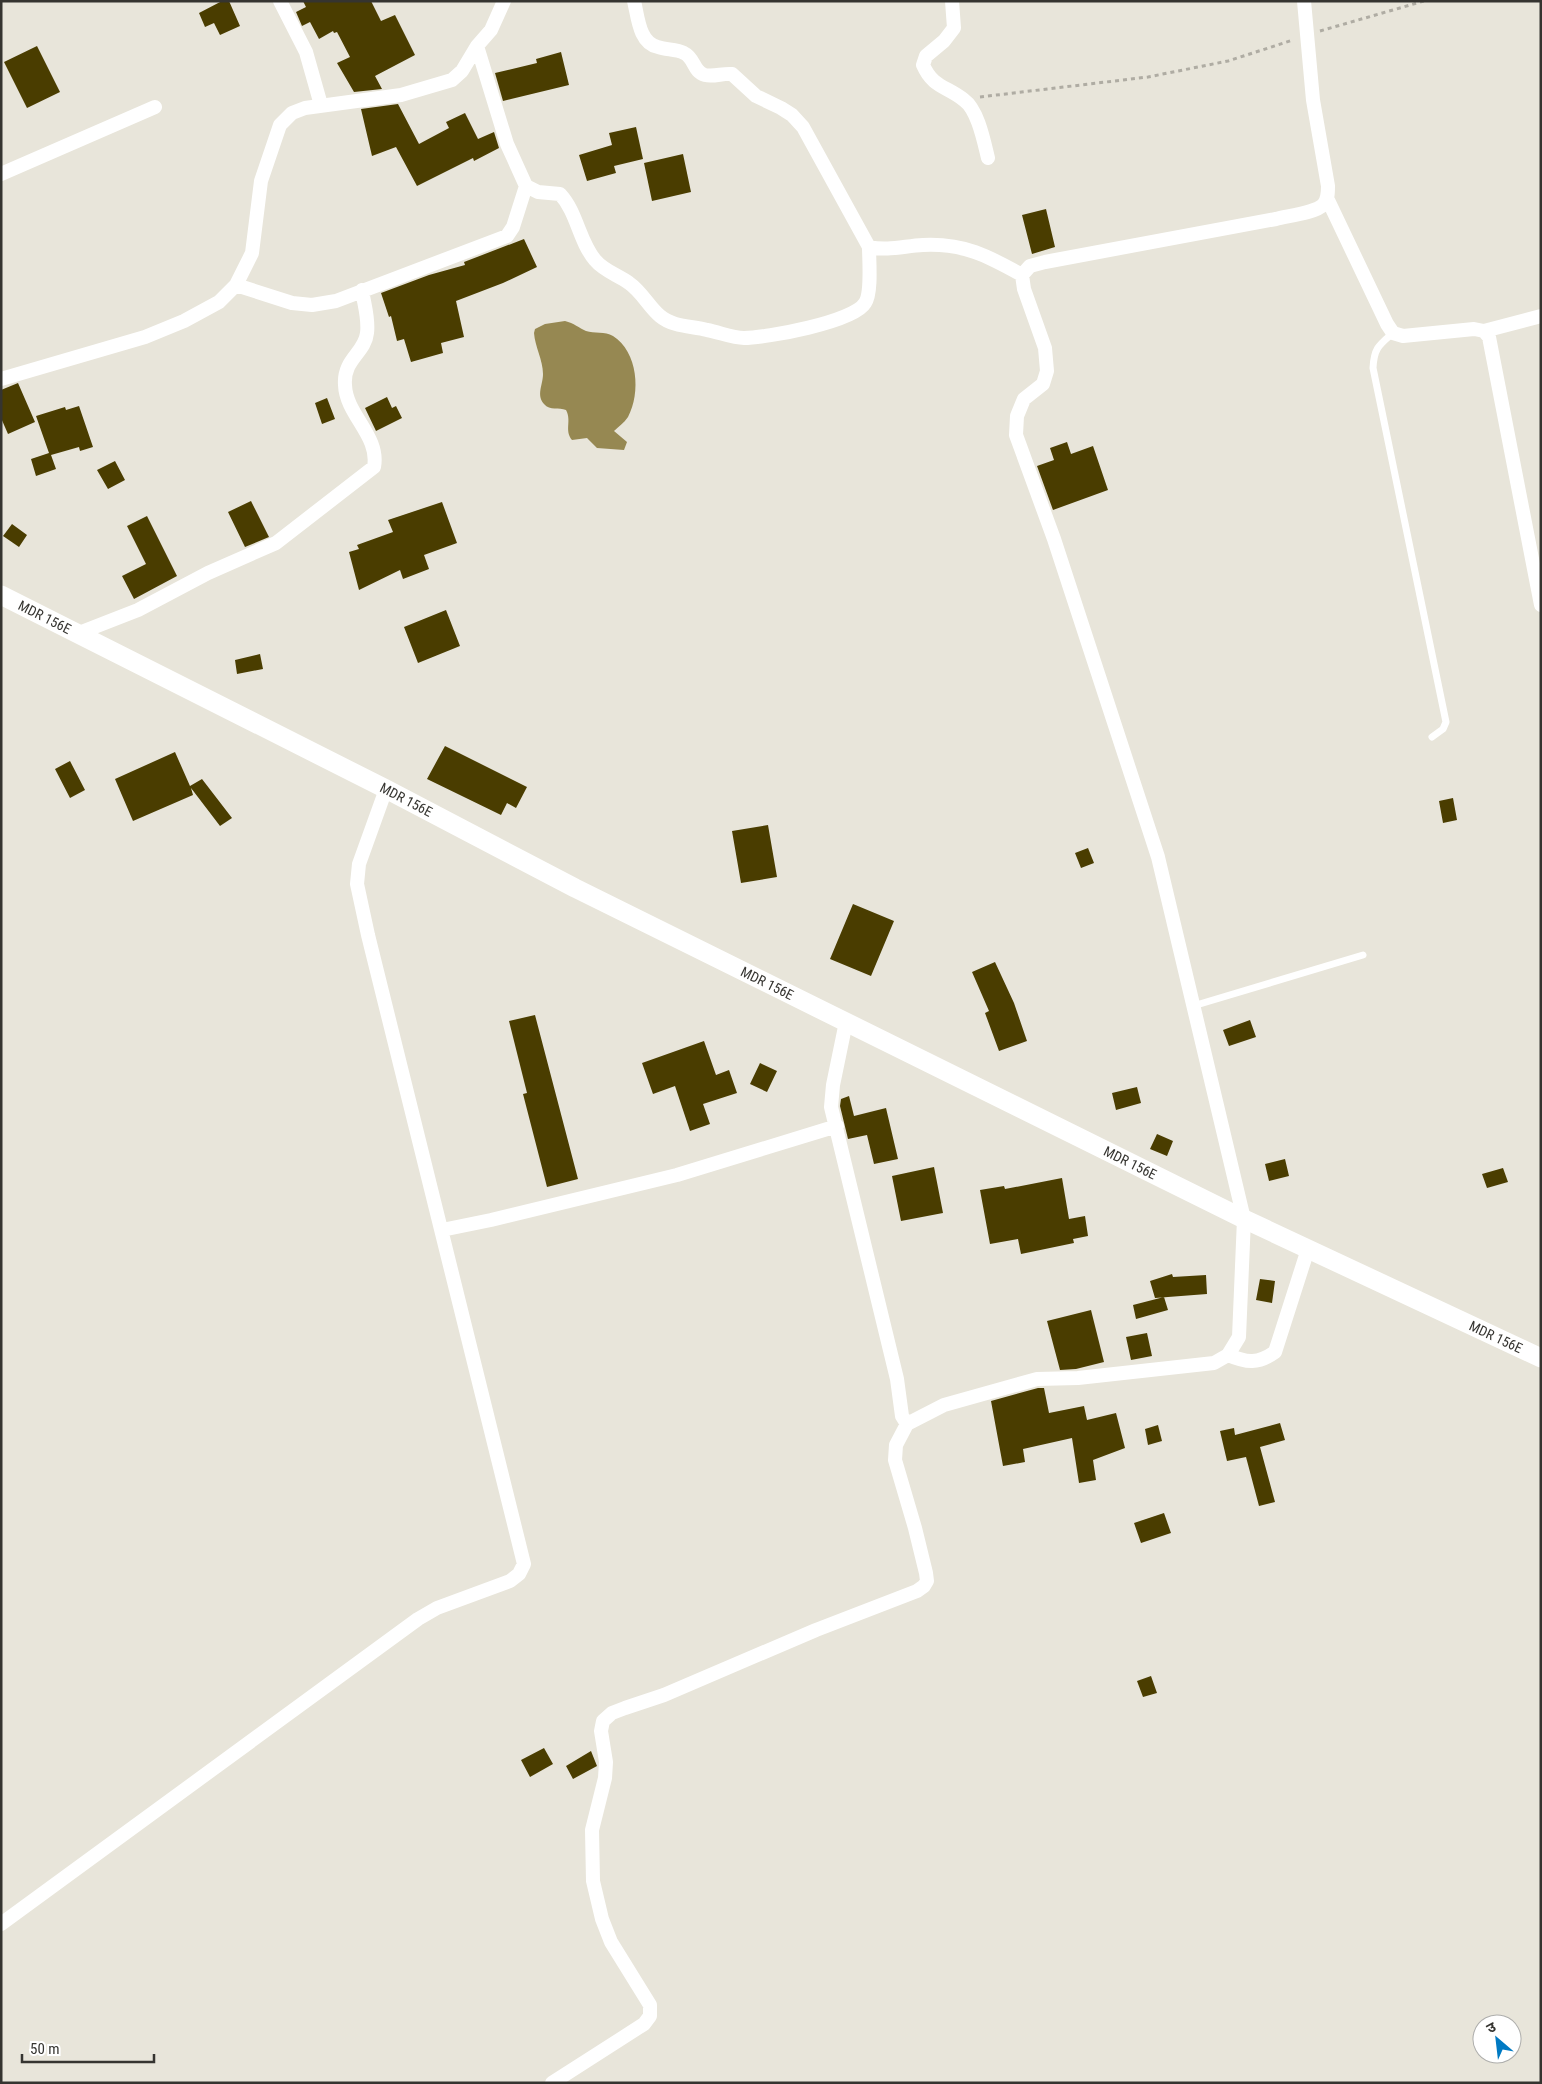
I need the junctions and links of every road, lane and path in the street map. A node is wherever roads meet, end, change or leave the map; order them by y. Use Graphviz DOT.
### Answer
graph roads {
  1 [pos="280,1"];
  2 [pos="504,1"];
  3 [pos="634,1"];
  4 [pos="952,1"];
  5 [pos="1304,1"];
  6 [pos="1424,1"];
  7 [pos="1307,34"];
  8 [pos="477,46"];
  9 [pos="965,100"];
  10 [pos="321,105"];
  11 [pos="155,107"];
  12 [pos="988,158"];
  13 [pos="1,174"];
  14 [pos="526,186"];
  15 [pos="1327,198"];
  16 [pos="869,247"];
  17 [pos="1022,275"];
  18 [pos="236,285"];
  19 [pos="362,290"];
  20 [pos="1541,316"];
  21 [pos="1484,331"];
  22 [pos="1393,333"];
  23 [pos="1,378"];
  24 [pos="1,595"];
  25 [pos="1541,605"];
  26 [pos="80,633"];
  27 [pos="1432,738"];
  28 [pos="386,789"];
  29 [pos="1363,955"];
  30 [pos="1193,1006"];
  31 [pos="846,1022"];
  32 [pos="837,1126"];
  33 [pos="1244,1219"];
  34 [pos="442,1230"];
  35 [pos="1308,1249"];
  36 [pos="1228,1356"];
  37 [pos="1541,1358"];
  38 [pos="907,1424"];
  39 [pos="1,1924"];
  40 [pos="552,2083"];
  1 -- 10 [label="street"];
  2 -- 8 [label="street"];
  3 -- 16 [label="street"];
  4 -- 9 [label="street"];
  5 -- 7 [label="street"];
  6 -- 7 [label="path"];
  7 -- 9 [label="path"];
  7 -- 15 [label="street"];
  8 -- 10 [label="street"];
  8 -- 14 [label="street"];
  9 -- 12 [label="street"];
  10 -- 18 [label="street"];
  11 -- 13 [label="street"];
  14 -- 16 [label="street"];
  14 -- 19 [label="street"];
  15 -- 17 [label="street"];
  15 -- 22 [label="street"];
  16 -- 17 [label="street"];
  17 -- 30 [label="street"];
  18 -- 19 [label="street"];
  18 -- 23 [label="street"];
  19 -- 26 [label="street"];
  20 -- 21 [label="street"];
  21 -- 22 [label="street"];
  21 -- 25 [label="street"];
  22 -- 27 [label="lane"];
  24 -- 26 [label="main road, MDR 156E"];
  26 -- 28 [label="main road, MDR 156E"];
  28 -- 31 [label="main road, MDR 156E"];
  28 -- 34 [label="street"];
  29 -- 30 [label="lane"];
  30 -- 33 [label="street"];
  31 -- 32 [label="street"];
  31 -- 33 [label="main road, MDR 156E"];
  32 -- 34 [label="street"];
  32 -- 38 [label="street"];
  33 -- 35 [label="main road, MDR 156E"];
  33 -- 36 [label="street"];
  34 -- 39 [label="street"];
  35 -- 36 [label="street"];
  35 -- 37 [label="main road, MDR 156E"];
  36 -- 38 [label="street"];
  38 -- 40 [label="street"];
}
